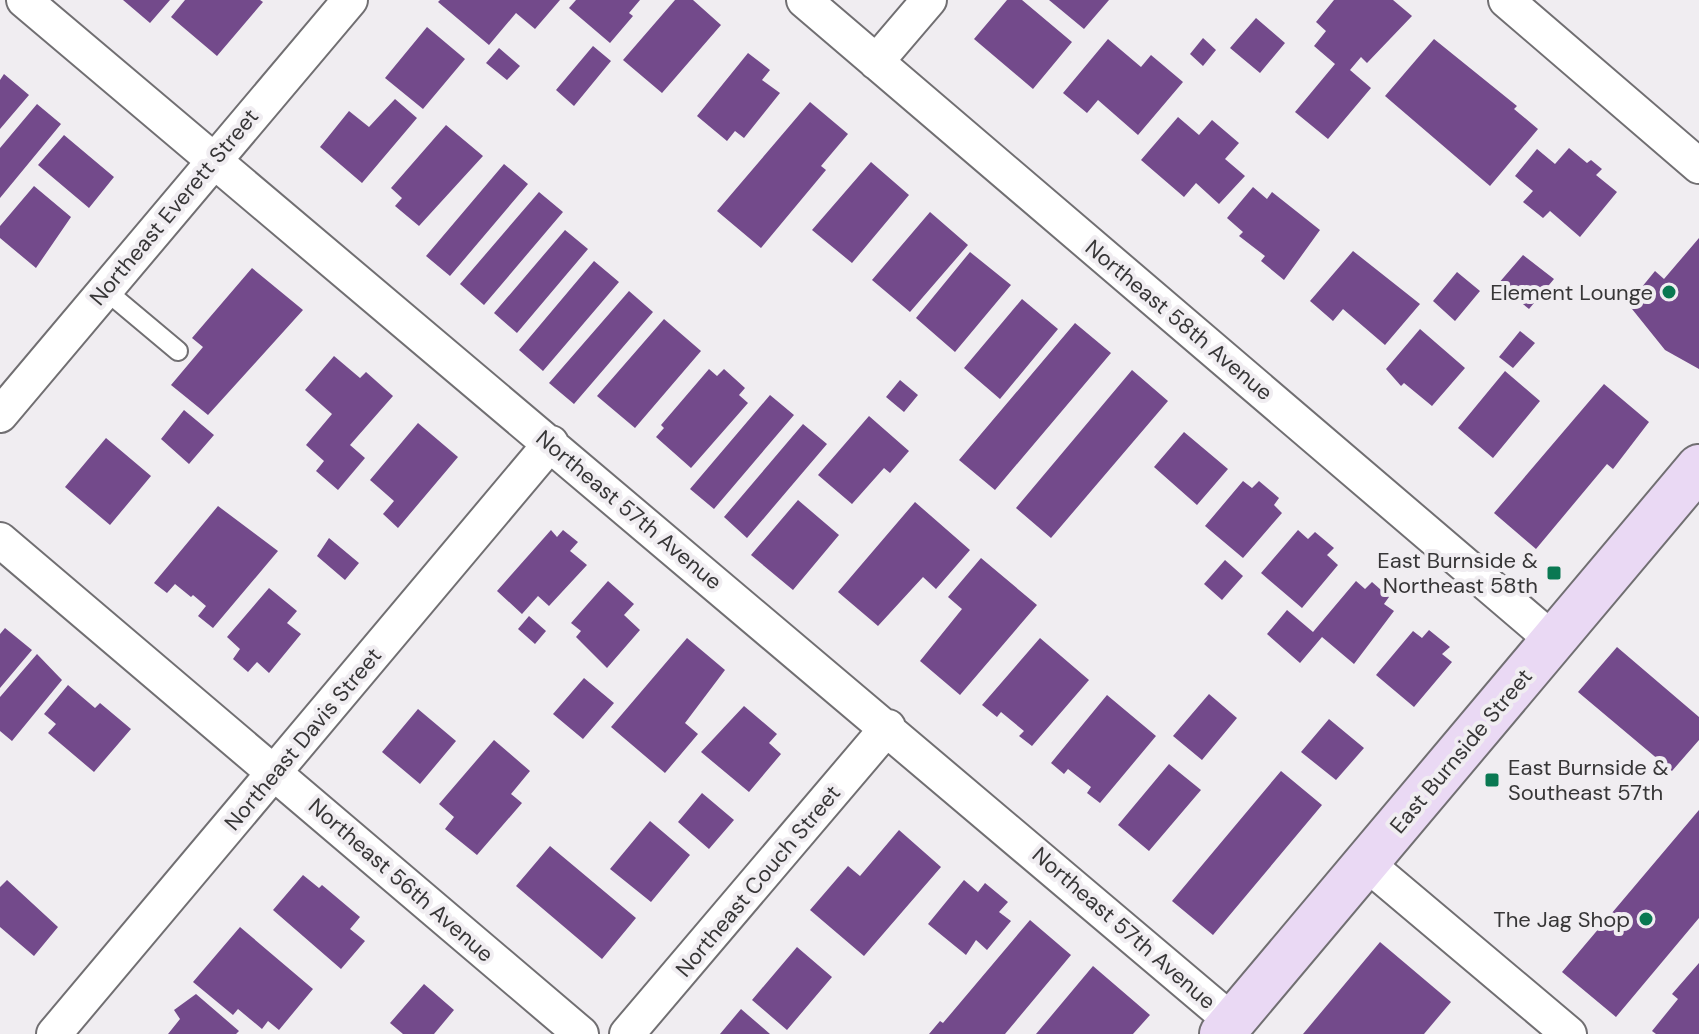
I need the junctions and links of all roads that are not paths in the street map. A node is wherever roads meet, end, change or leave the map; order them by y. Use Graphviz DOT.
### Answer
graph roads {
  1 [pos="24,0"];
  2 [pos="350,0"];
  3 [pos="804,0"];
  4 [pos="929,0"];
  5 [pos="1506,0"];
  6 [pos="876,62"];
  7 [pos="211,160"];
  8 [pos="1699,166"];
  9 [pos="104,289"];
  10 [pos="178,351"];
  11 [pos="0,415"];
  12 [pos="551,443"];
  13 [pos="1699,467"];
  14 [pos="0,540"];
  15 [pos="1554,641"];
  16 [pos="888,727"];
  17 [pos="275,772"];
  18 [pos="1366,863"];
  19 [pos="1228,1028"];
  20 [pos="54,1034"];
  21 [pos="581,1034"];
  22 [pos="627,1034"];
  23 [pos="1569,1034"];
  1 -- 7 [label="street, Northeast 57th Avenue"];
  2 -- 7 [label="street, Northeast Everett Street"];
  3 -- 6 [label="street, Northeast 58th Avenue"];
  4 -- 6 [label="street"];
  5 -- 8 [label="street"];
  6 -- 15 [label="street, Northeast 58th Avenue"];
  7 -- 9 [label="street, Northeast Everett Street"];
  7 -- 12 [label="street, Northeast 57th Avenue"];
  9 -- 10 [label="lane"];
  9 -- 11 [label="street, Northeast Everett Street"];
  12 -- 16 [label="street, Northeast 57th Avenue"];
  12 -- 17 [label="street, Northeast Davis Street"];
  13 -- 15 [label="main road, East Burnside Street"];
  14 -- 17 [label="street, Northeast 56th Avenue"];
  15 -- 18 [label="main road, East Burnside Street"];
  16 -- 19 [label="street, Northeast 57th Avenue"];
  16 -- 22 [label="street, Northeast Couch Street"];
  17 -- 20 [label="street, Northeast Davis Street"];
  17 -- 21 [label="street, Northeast 56th Avenue"];
  18 -- 19 [label="main road, East Burnside Street"];
  18 -- 23 [label="street"];
}
